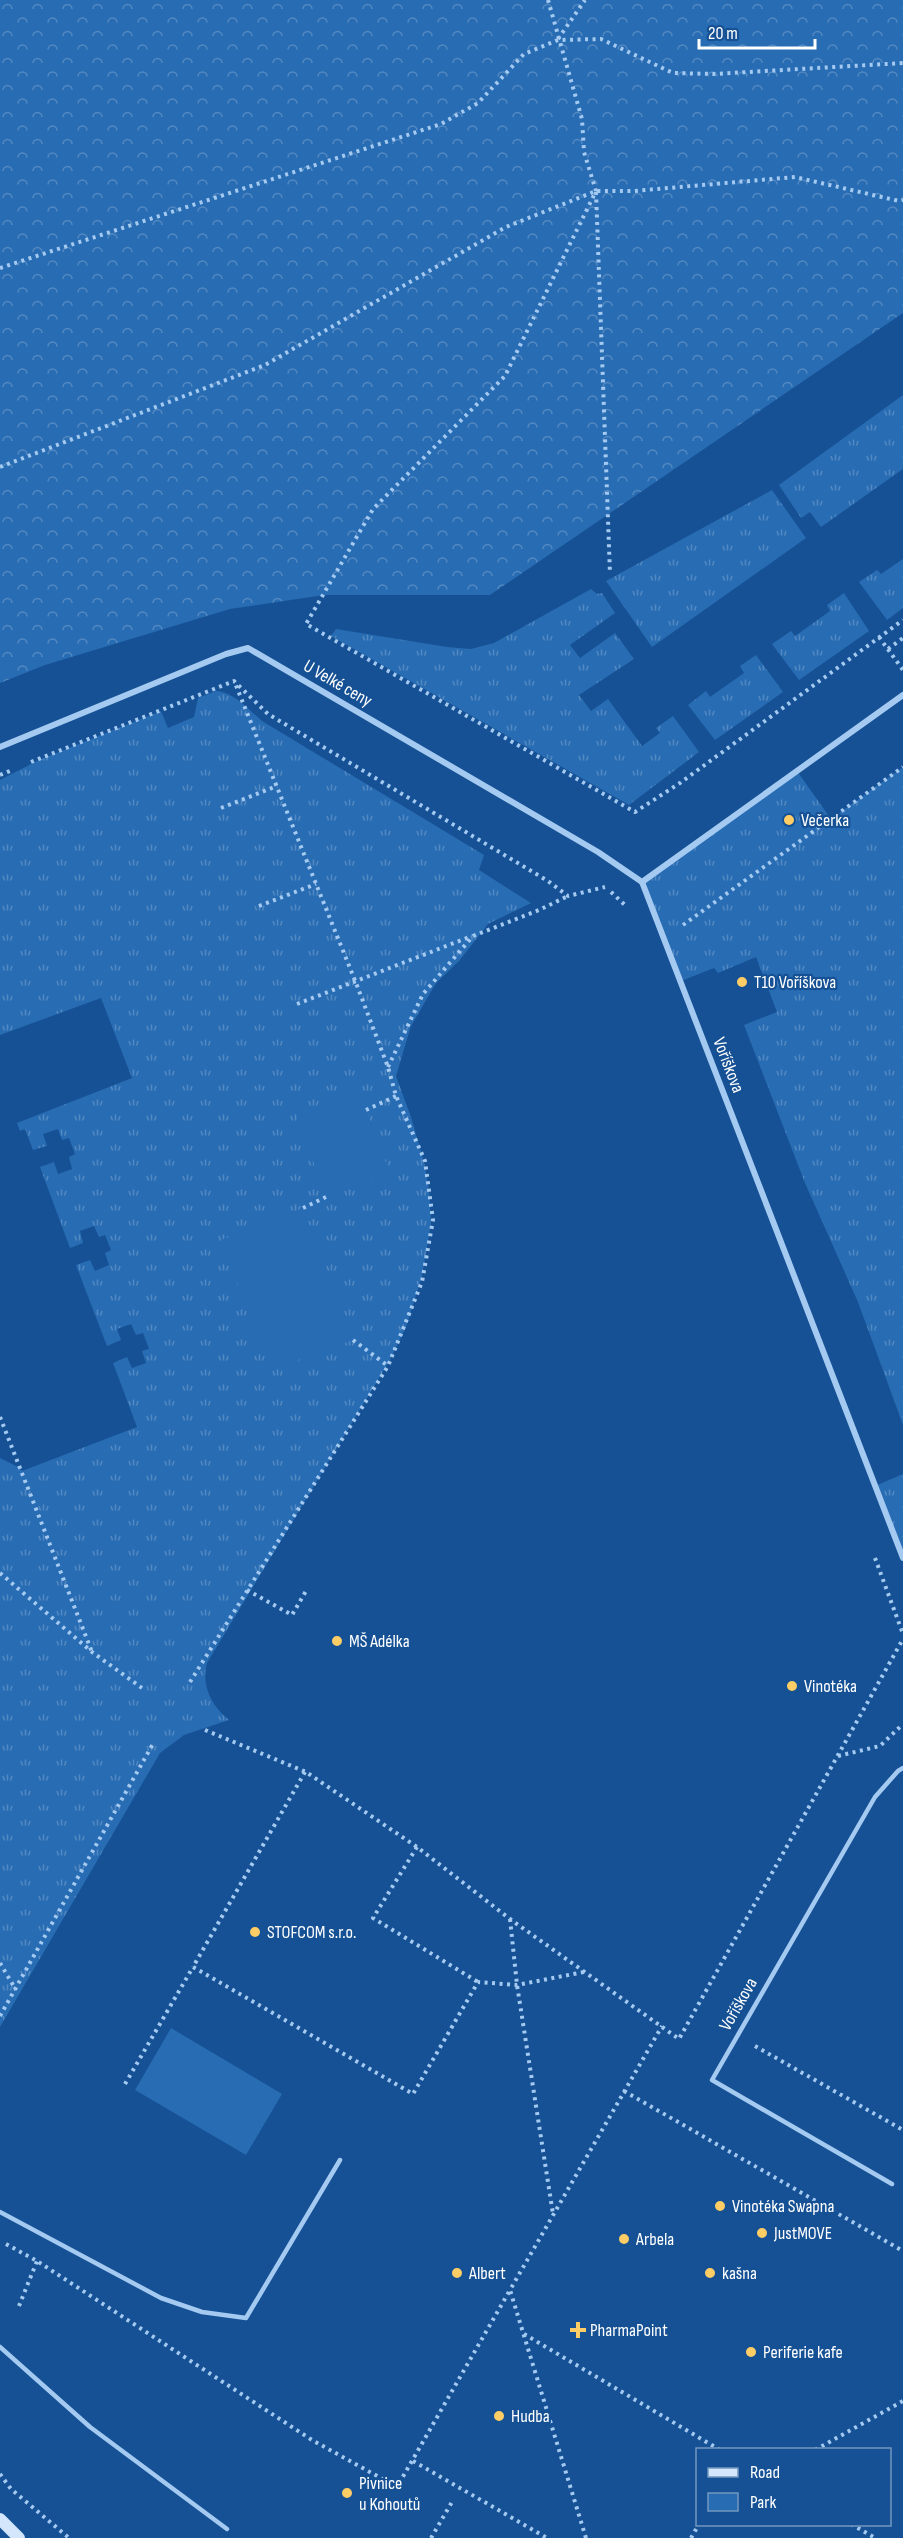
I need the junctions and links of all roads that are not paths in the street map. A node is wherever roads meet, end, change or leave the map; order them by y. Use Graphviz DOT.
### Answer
graph roads {
  1 [pos="903,695"];
  2 [pos="0,747"];
  3 [pos="642,882"];
  4 [pos="903,1558"];
  5 [pos="903,1768"];
  6 [pos="340,2160"];
  7 [pos="892,2184"];
  8 [pos="0,2212"];
  9 [pos="0,2347"];
  10 [pos="0,2519"];
  11 [pos="227,2529"];
  12 [pos="19,2538"];
  1 -- 3 [label="street"];
  2 -- 3 [label="street, U Velké ceny"];
  3 -- 4 [label="street, Voříškova"];
  5 -- 7 [label="lane, Voříškova"];
  6 -- 8 [label="lane"];
  9 -- 11 [label="lane"];
  10 -- 12 [label="street"];
}
